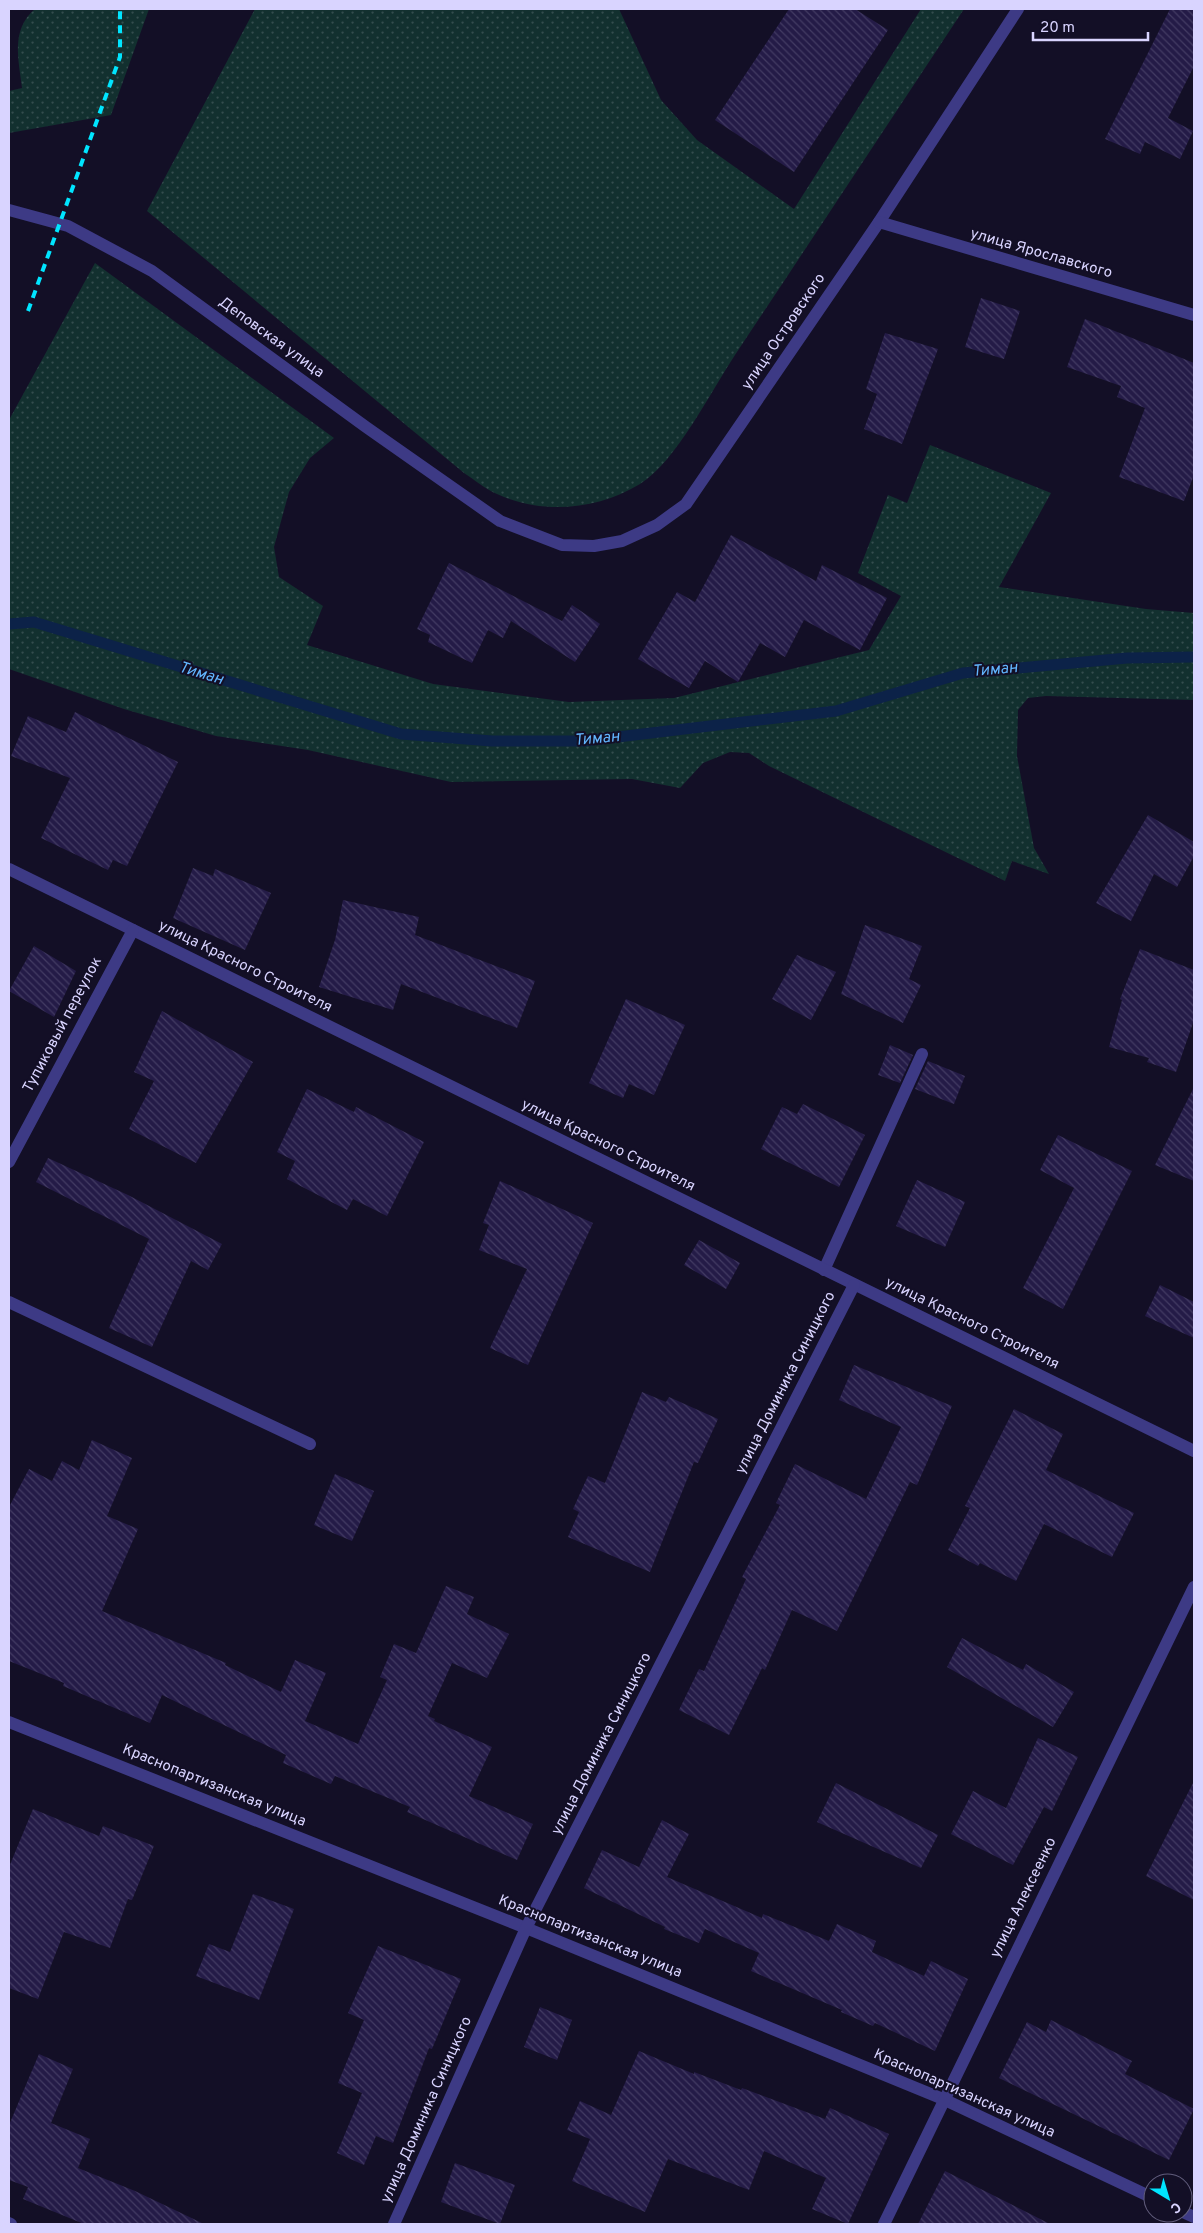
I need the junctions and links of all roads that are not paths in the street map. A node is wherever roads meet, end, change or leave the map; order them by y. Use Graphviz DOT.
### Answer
graph roads {
  1 [pos="1018,9"];
  2 [pos="9,210"];
  3 [pos="879,222"];
  4 [pos="1194,315"];
  5 [pos="500,521"];
  6 [pos="9,869"];
  7 [pos="133,930"];
  8 [pos="922,1054"];
  9 [pos="9,1162"];
  10 [pos="824,1270"];
  11 [pos="854,1285"];
  12 [pos="9,1302"];
  13 [pos="310,1444"];
  14 [pos="1194,1451"];
  15 [pos="1194,1587"];
  16 [pos="9,1722"];
  17 [pos="526,1928"];
  18 [pos="943,2099"];
  19 [pos="1143,2193"];
  20 [pos="394,2224"];
  21 [pos="884,2224"];
  1 -- 3 [label="street, улица Островского"];
  2 -- 5 [label="street, Деповская улица"];
  3 -- 4 [label="street, улица Ярославского"];
  3 -- 5 [label="street, улица Островского"];
  6 -- 7 [label="street, улица Красного Строителя"];
  7 -- 9 [label="street, Тупиковый переулок"];
  7 -- 10 [label="street, улица Красного Строителя"];
  8 -- 10 [label="street, улица Доминика Синицкого"];
  10 -- 11 [label="street, улица Красного Строителя"];
  11 -- 14 [label="street, улица Красного Строителя"];
  11 -- 17 [label="street, улица Доминика Синицкого"];
  12 -- 13 [label="street"];
  15 -- 18 [label="street, улица Алексеенко"];
  16 -- 17 [label="street, Краснопартизанская улица"];
  17 -- 18 [label="street, Краснопартизанская улица"];
  17 -- 20 [label="street, улица Доминика Синицкого"];
  18 -- 19 [label="street, Краснопартизанская улица"];
  18 -- 21 [label="street, улица Алексеенко"];
}
